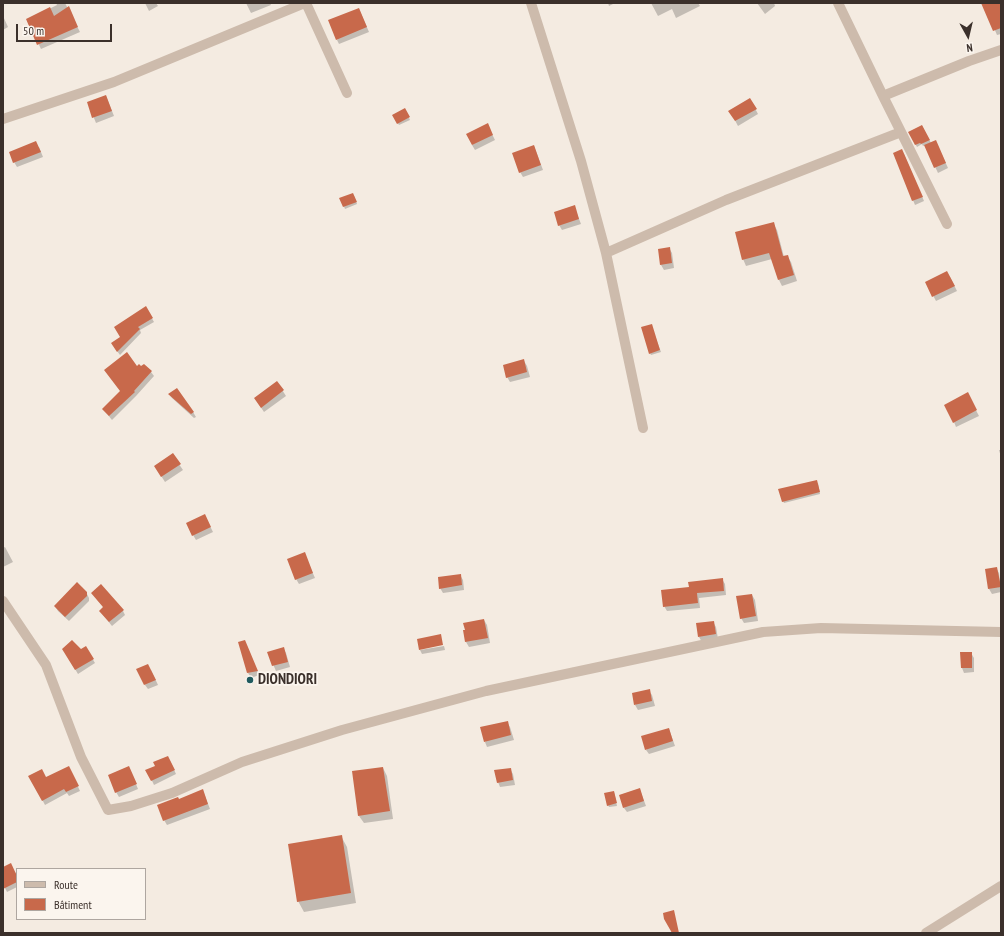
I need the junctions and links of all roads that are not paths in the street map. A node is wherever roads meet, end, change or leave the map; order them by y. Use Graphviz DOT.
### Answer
graph roads {
  1 [pos="306,3"];
  2 [pos="531,3"];
  3 [pos="838,3"];
  4 [pos="1001,50"];
  5 [pos="347,93"];
  6 [pos="883,96"];
  7 [pos="3,119"];
  8 [pos="901,132"];
  9 [pos="947,224"];
  10 [pos="606,253"];
  11 [pos="643,428"];
  12 [pos="3,601"];
  13 [pos="1001,632"];
  14 [pos="1001,886"];
  15 [pos="926,933"];
  1 -- 5 [label="street"];
  1 -- 7 [label="street"];
  2 -- 10 [label="street"];
  3 -- 6 [label="street"];
  4 -- 6 [label="street"];
  6 -- 8 [label="street"];
  8 -- 9 [label="street"];
  8 -- 10 [label="street"];
  10 -- 11 [label="street"];
  12 -- 13 [label="street"];
  14 -- 15 [label="street"];
}
